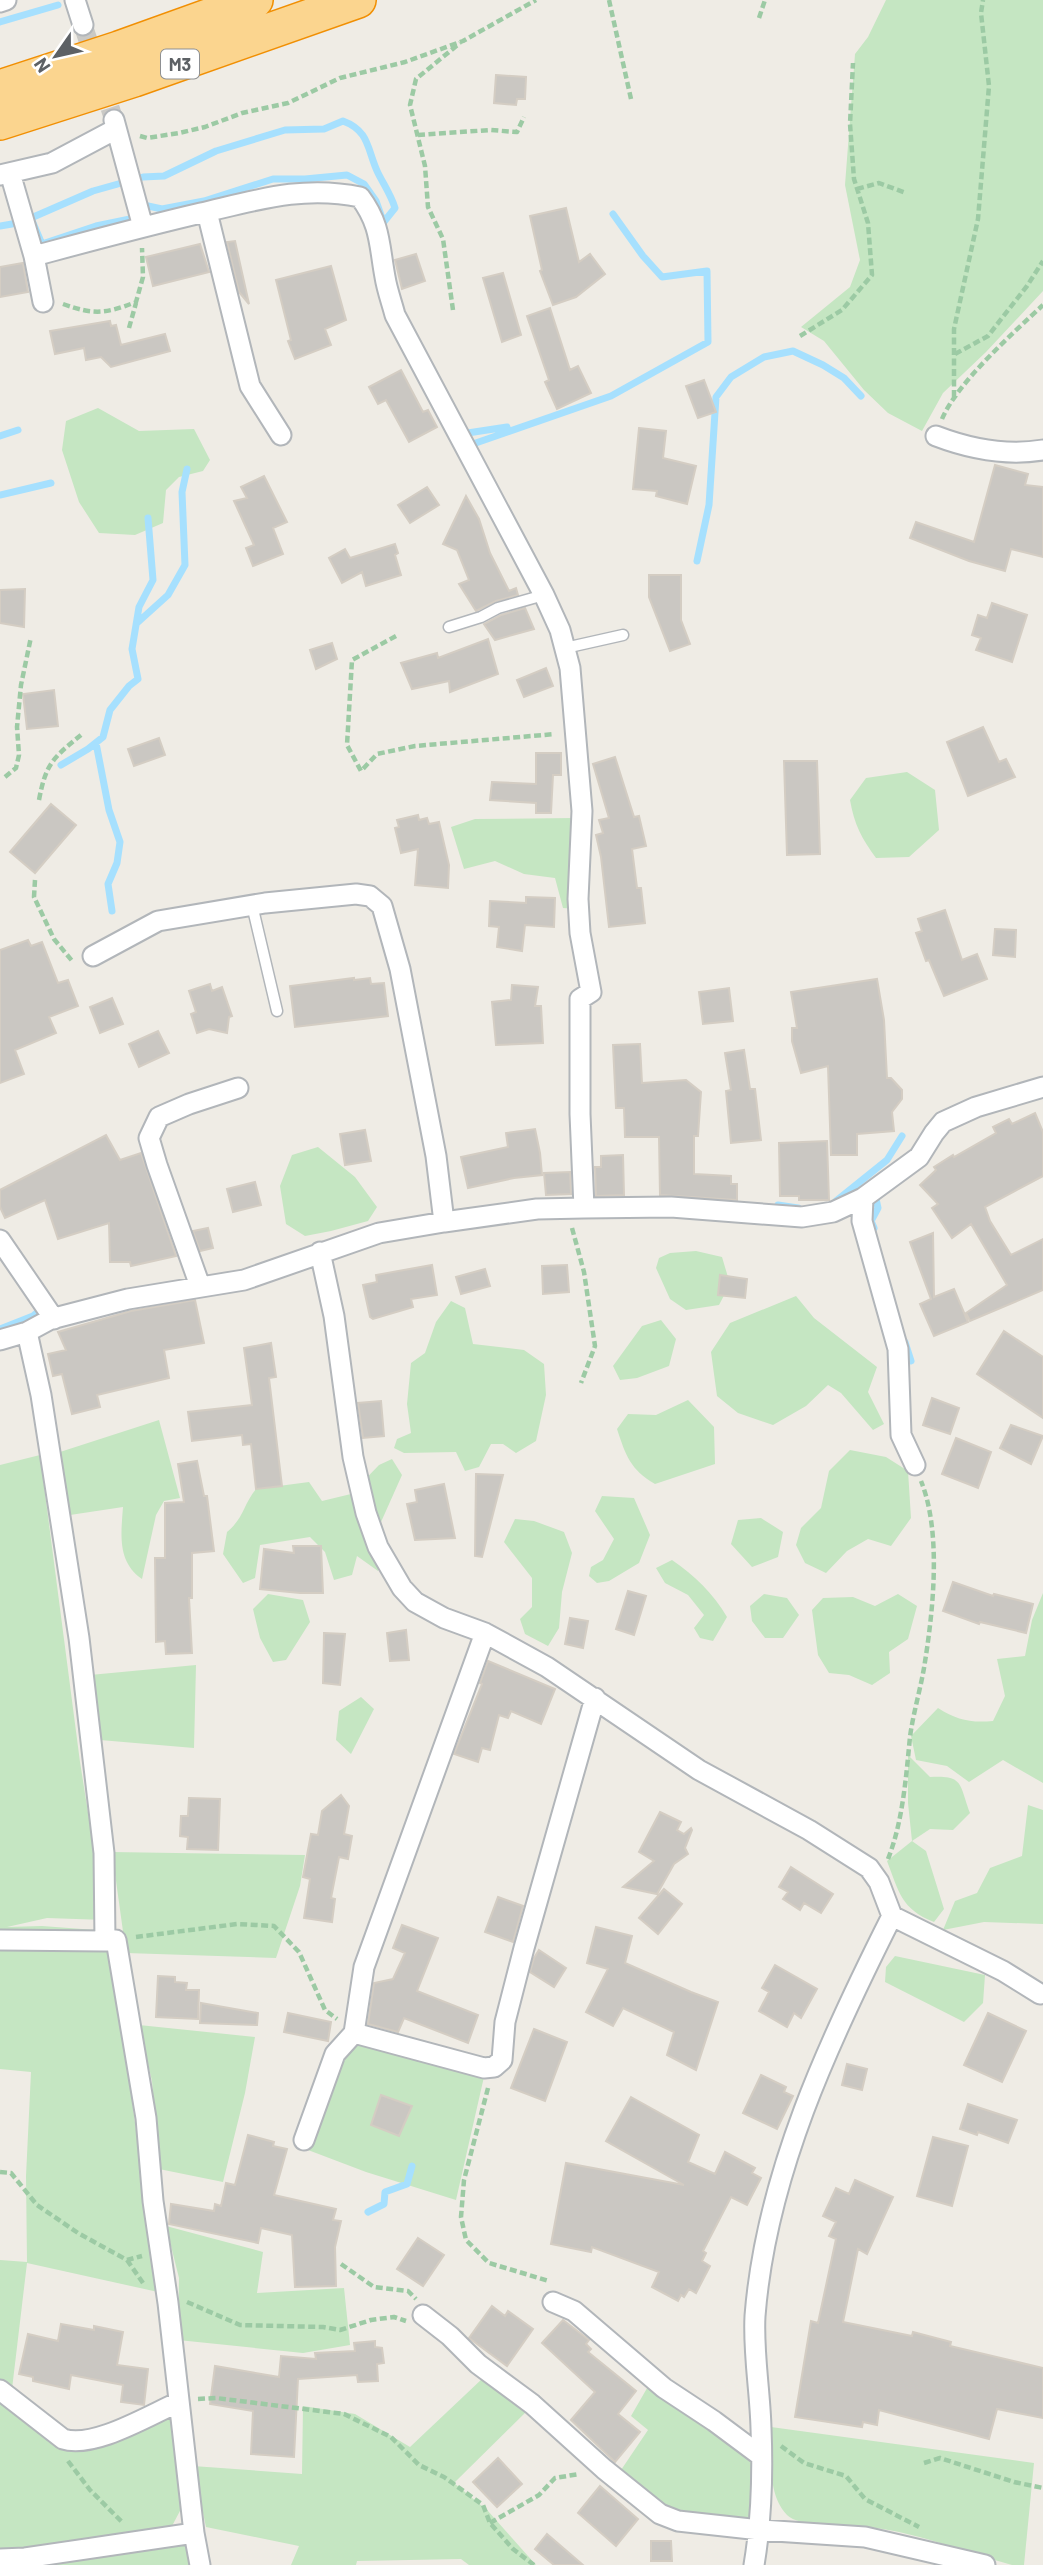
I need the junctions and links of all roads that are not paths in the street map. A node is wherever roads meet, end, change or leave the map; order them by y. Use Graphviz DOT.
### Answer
graph roads {
  1 [pos="6,0"];
  2 [pos="75,0"];
  3 [pos="255,0"];
  4 [pos="358,0"];
  5 [pos="0,2"];
  6 [pos="83,25"];
  7 [pos="0,88"];
  8 [pos="0,122"];
  9 [pos="5,174"];
  10 [pos="207,212"];
  11 [pos="150,225"];
  12 [pos="34,256"];
  13 [pos="43,302"];
  14 [pos="281,435"];
  15 [pos="936,436"];
  16 [pos="1043,450"];
  17 [pos="544,595"];
  18 [pos="449,626"];
  19 [pos="623,635"];
  20 [pos="565,648"];
  21 [pos="252,905"];
  22 [pos="93,956"];
  23 [pos="277,1011"];
  24 [pos="1043,1087"];
  25 [pos="238,1088"];
  26 [pos="863,1198"];
  27 [pos="575,1208"];
  28 [pos="444,1222"];
  29 [pos="0,1240"];
  30 [pos="320,1252"];
  31 [pos="200,1286"];
  32 [pos="54,1318"];
  33 [pos="27,1332"];
  34 [pos="0,1340"];
  35 [pos="915,1465"];
  36 [pos="485,1633"];
  37 [pos="595,1698"];
  38 [pos="892,1916"];
  39 [pos="0,1940"];
  40 [pos="110,1941"];
  41 [pos="1040,1994"];
  42 [pos="354,2033"];
  43 [pos="304,2140"];
  44 [pos="553,2302"];
  45 [pos="420,2307"];
  46 [pos="0,2390"];
  47 [pos="178,2397"];
  48 [pos="761,2456"];
  49 [pos="760,2530"];
  50 [pos="194,2533"];
  51 [pos="0,2559"];
  52 [pos="200,2565"];
  53 [pos="754,2565"];
  54 [pos="985,2565"];
  1 -- 5 [label="street"];
  2 -- 6 [label="street"];
  3 -- 7 [label="highway, M3"];
  4 -- 8 [label="highway, M3"];
  9 -- 11 [label="street"];
  9 -- 12 [label="street"];
  10 -- 11 [label="street"];
  10 -- 14 [label="street"];
  10 -- 17 [label="street"];
  11 -- 12 [label="street"];
  12 -- 13 [label="street"];
  15 -- 16 [label="street"];
  17 -- 18 [label="lane"];
  17 -- 20 [label="street"];
  19 -- 20 [label="lane"];
  20 -- 27 [label="street"];
  21 -- 22 [label="street"];
  21 -- 23 [label="lane"];
  21 -- 28 [label="street"];
  24 -- 26 [label="street"];
  25 -- 31 [label="street"];
  26 -- 27 [label="street"];
  26 -- 35 [label="street"];
  27 -- 28 [label="street"];
  28 -- 30 [label="street"];
  29 -- 32 [label="street"];
  30 -- 31 [label="street"];
  30 -- 36 [label="street"];
  31 -- 32 [label="street"];
  32 -- 33 [label="street"];
  33 -- 34 [label="street"];
  33 -- 40 [label="street"];
  36 -- 37 [label="street"];
  36 -- 42 [label="street"];
  37 -- 38 [label="street"];
  37 -- 42 [label="street"];
  38 -- 41 [label="street"];
  38 -- 48 [label="street"];
  39 -- 40 [label="street"];
  40 -- 47 [label="street"];
  42 -- 43 [label="street"];
  44 -- 48 [label="street"];
  45 -- 49 [label="street"];
  46 -- 47 [label="street"];
  47 -- 50 [label="street"];
  48 -- 49 [label="street"];
  49 -- 53 [label="street"];
  49 -- 54 [label="street"];
  50 -- 51 [label="street"];
  50 -- 52 [label="street"];
}
